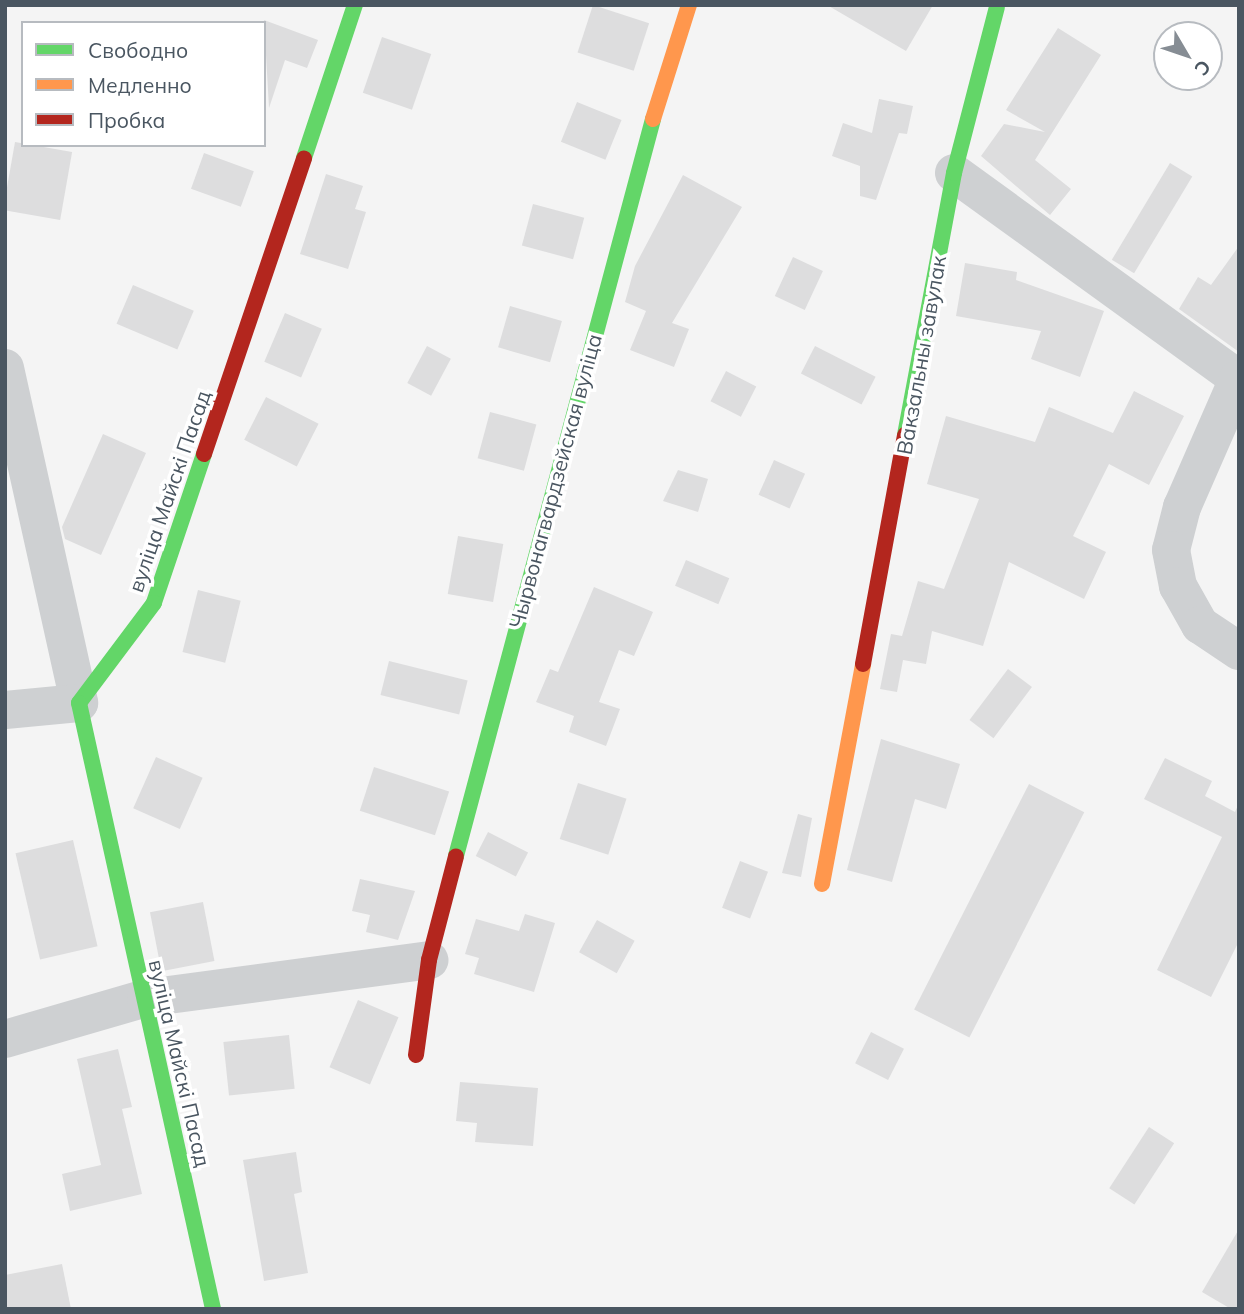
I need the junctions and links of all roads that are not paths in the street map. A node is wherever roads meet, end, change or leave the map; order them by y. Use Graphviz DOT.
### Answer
graph roads {
  1 [pos="355,5"];
  2 [pos="689,5"];
  3 [pos="997,6"];
  4 [pos="954,173"];
  5 [pos="5,368"];
  6 [pos="1238,379"];
  7 [pos="1239,650"];
  8 [pos="79,703"];
  9 [pos="5,709"];
  10 [pos="822,884"];
  11 [pos="429,960"];
  12 [pos="146,999"];
  13 [pos="5,1040"];
  14 [pos="416,1055"];
  15 [pos="213,1309"];
  1 -- 8 [label="street, вуліца Майскі Пасад"];
  2 -- 11 [label="street, Чырвонагвардзейская вуліца"];
  3 -- 4 [label="street, Вакзальны завулак"];
  4 -- 6 [label="street"];
  4 -- 10 [label="street, Вакзальны завулак"];
  5 -- 8 [label="street"];
  6 -- 7 [label="street"];
  8 -- 9 [label="street"];
  8 -- 12 [label="street, вуліца Майскі Пасад"];
  11 -- 12 [label="street"];
  11 -- 14 [label="street, Чырвонагвардзейская вуліца"];
  12 -- 13 [label="street"];
  12 -- 15 [label="street, вуліца Майскі Пасад"];
}
